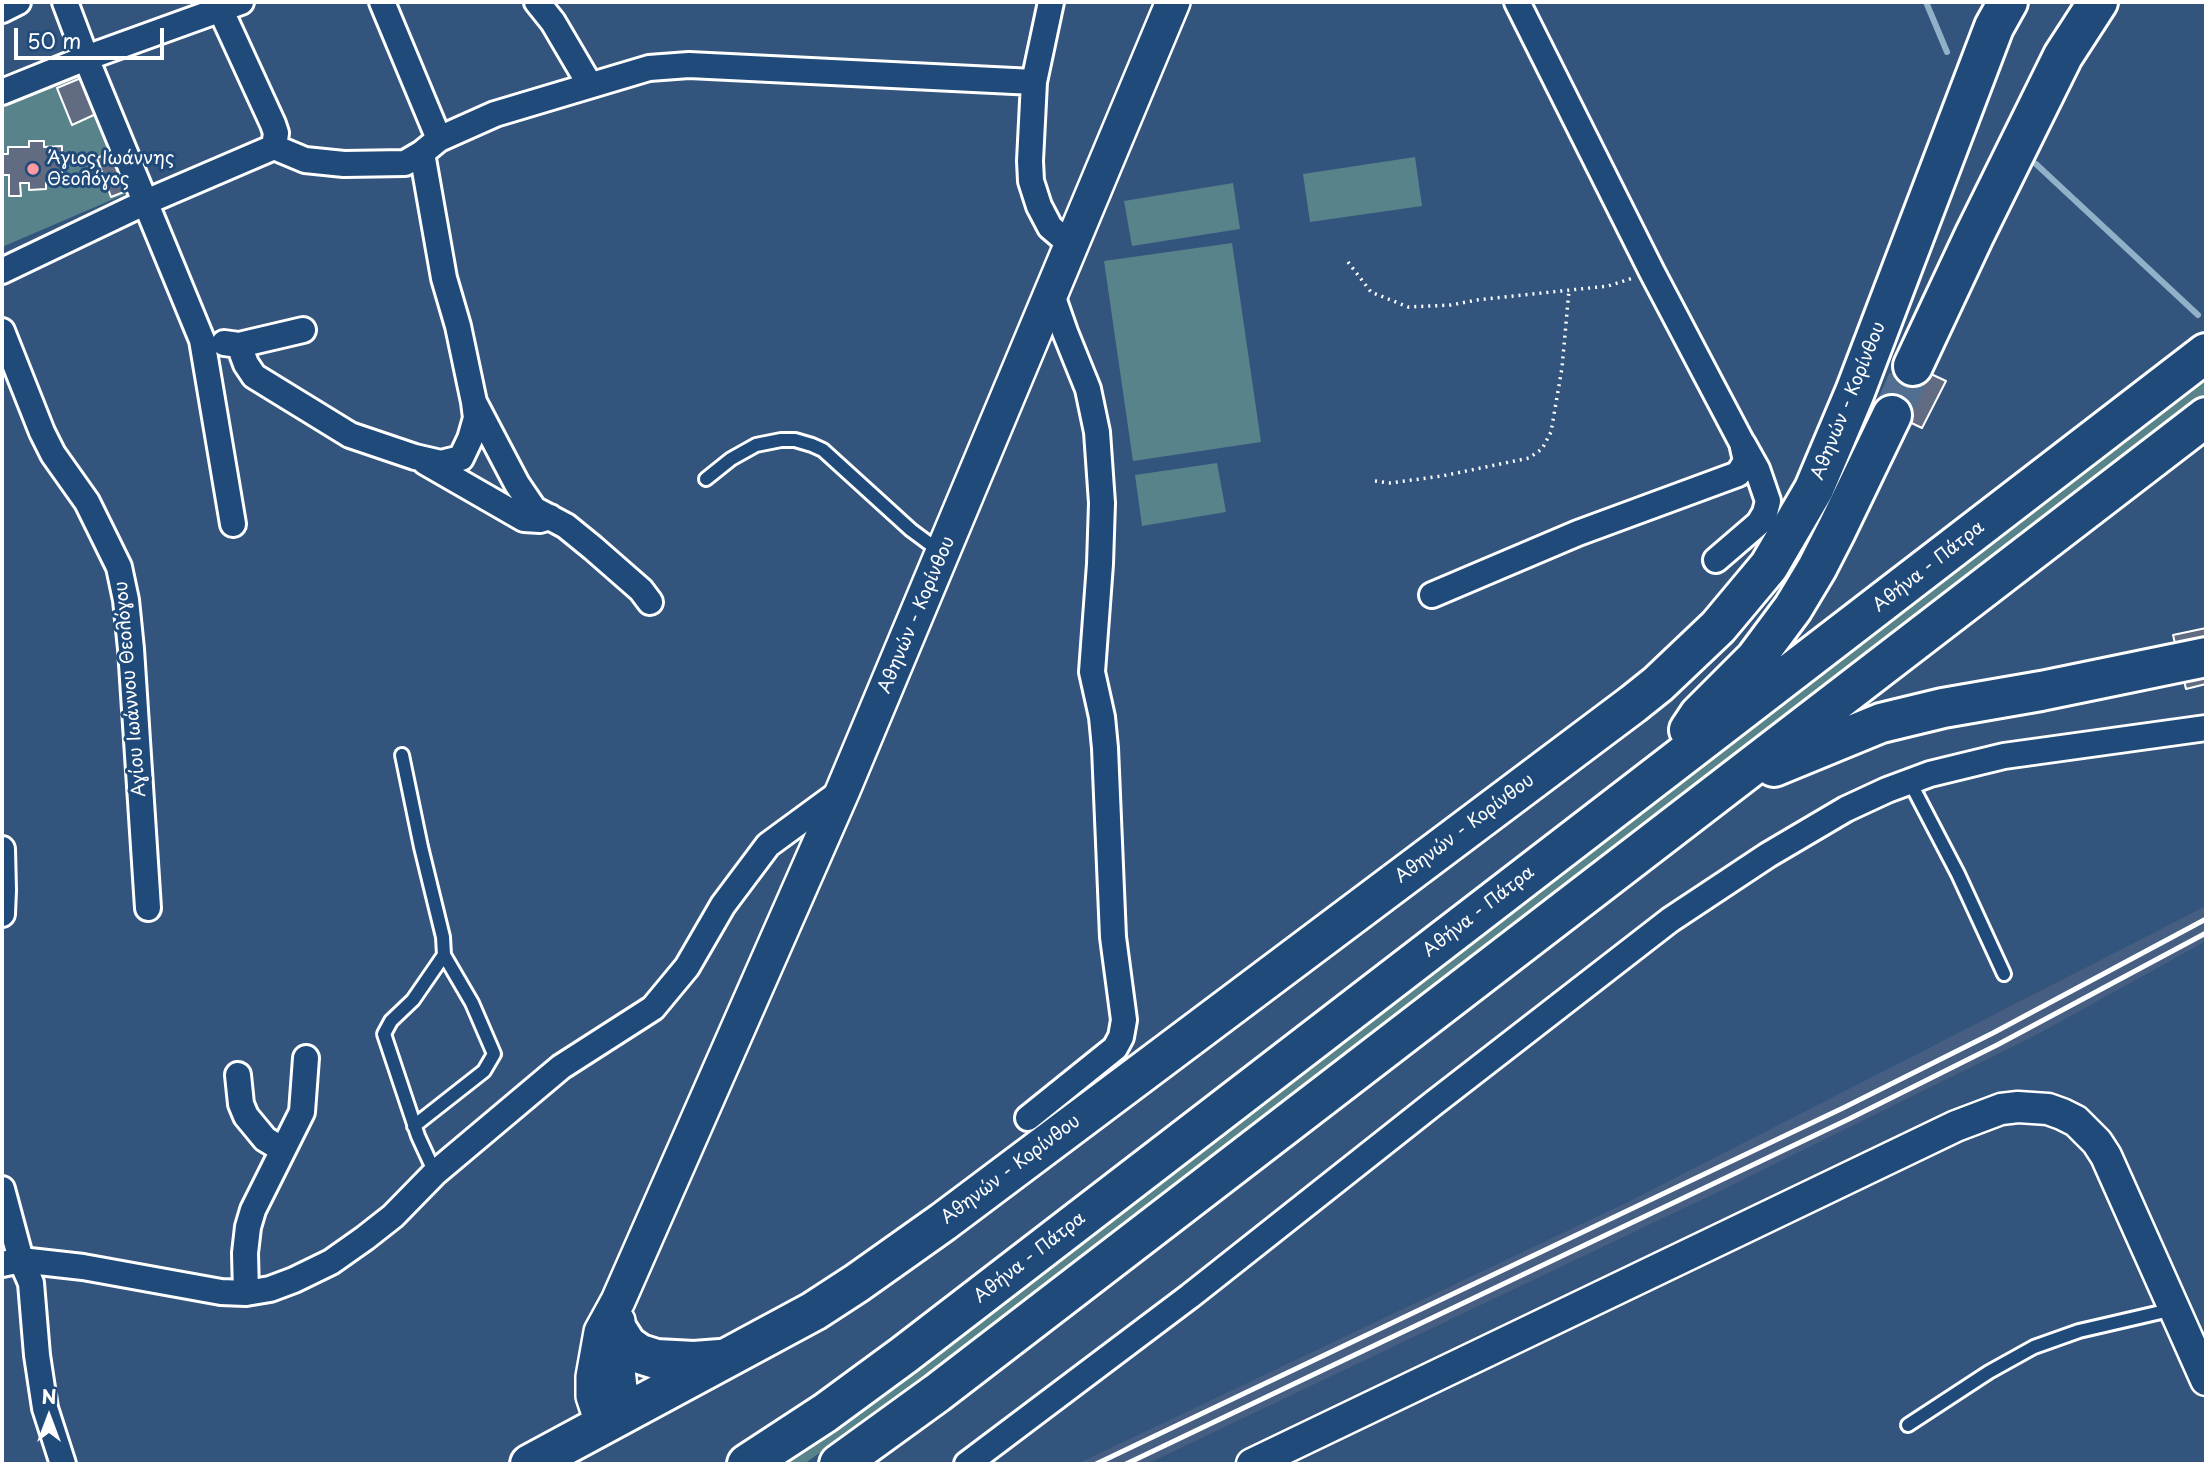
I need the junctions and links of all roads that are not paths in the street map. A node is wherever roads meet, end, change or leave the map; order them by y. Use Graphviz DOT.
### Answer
graph roads {
  1 [pos="18,2"];
  2 [pos="65,2"];
  3 [pos="382,2"];
  4 [pos="537,2"];
  5 [pos="1051,2"];
  6 [pos="1173,2"];
  7 [pos="1517,2"];
  8 [pos="2008,2"];
  9 [pos="2098,2"];
  10 [pos="226,4"];
  11 [pos="2,9"];
  12 [pos="86,58"];
  13 [pos="1034,82"];
  14 [pos="590,85"];
  15 [pos="2,92"];
  16 [pos="430,146"];
  17 [pos="274,147"];
  18 [pos="146,202"];
  19 [pos="1072,245"];
  20 [pos="2,271"];
  21 [pos="1051,292"];
  22 [pos="303,330"];
  23 [pos="2,331"];
  24 [pos="202,340"];
  25 [pos="239,345"];
  26 [pos="2206,353"];
  27 [pos="1913,366"];
  28 [pos="474,402"];
  29 [pos="1892,415"];
  30 [pos="2206,417"];
  31 [pos="1742,443"];
  32 [pos="415,457"];
  33 [pos="706,479"];
  34 [pos="550,517"];
  35 [pos="233,524"];
  36 [pos="942,553"];
  37 [pos="1716,560"];
  38 [pos="1432,595"];
  39 [pos="650,602"];
  40 [pos="2206,656"];
  41 [pos="2206,728"];
  42 [pos="402,755"];
  43 [pos="1658,775"];
  44 [pos="1910,782"];
  45 [pos="843,790"];
  46 [pos="1720,790"];
  47 [pos="2,849"];
  48 [pos="148,908"];
  49 [pos="2,914"];
  50 [pos="444,955"];
  51 [pos="2004,974"];
  52 [pos="306,1058"];
  53 [pos="238,1074"];
  54 [pos="1028,1118"];
  55 [pos="414,1126"];
  56 [pos="283,1150"];
  57 [pos="435,1173"];
  58 [pos="2,1189"];
  59 [pos="11,1262"];
  60 [pos="246,1293"];
  61 [pos="2175,1309"];
  62 [pos="618,1316"];
  63 [pos="729,1358"];
  64 [pos="2206,1380"];
  65 [pos="617,1418"];
  66 [pos="1908,1425"];
  67 [pos="1281,1458"];
  68 [pos="63,1464"];
  69 [pos="530,1464"];
  70 [pos="747,1464"];
  71 [pos="839,1464"];
  72 [pos="967,1464"];
  73 [pos="1252,1464"];
  1 -- 11 [label="street"];
  2 -- 12 [label="street"];
  3 -- 16 [label="street"];
  4 -- 14 [label="street"];
  5 -- 13 [label="street"];
  6 -- 19 [label="main road, Αθηνών - Κορίνθου"];
  7 -- 31 [label="street"];
  8 -- 63 [label="main road, Αθηνών - Κορίνθου"];
  9 -- 27 [label="main road"];
  10 -- 12 [label="street"];
  10 -- 17 [label="street"];
  12 -- 15 [label="street"];
  12 -- 18 [label="street"];
  13 -- 14 [label="street"];
  13 -- 19 [label="street"];
  14 -- 16 [label="street"];
  16 -- 17 [label="street"];
  16 -- 28 [label="street"];
  17 -- 18 [label="street"];
  18 -- 20 [label="street"];
  18 -- 24 [label="street"];
  19 -- 21 [label="main road, Αθηνών - Κορίνθου"];
  21 -- 36 [label="main road, Αθηνών - Κορίνθου"];
  21 -- 54 [label="street"];
  22 -- 25 [label="street"];
  23 -- 48 [label="street, Αγίου Ιωάννου Θεολόγου"];
  24 -- 25 [label="street"];
  24 -- 35 [label="street"];
  25 -- 32 [label="street"];
  26 -- 43 [label="main road, Αθήνα - Πάτρα"];
  28 -- 32 [label="street"];
  28 -- 34 [label="street"];
  29 -- 43 [label="main road"];
  30 -- 46 [label="main road"];
  31 -- 37 [label="street"];
  31 -- 38 [label="street"];
  32 -- 34 [label="street"];
  33 -- 36 [label="lane"];
  34 -- 39 [label="street"];
  36 -- 45 [label="main road, Αθηνών - Κορίνθου"];
  40 -- 46 [label="main road"];
  41 -- 44 [label="street"];
  42 -- 50 [label="lane"];
  43 -- 70 [label="main road, Αθήνα - Πάτρα"];
  44 -- 51 [label="lane"];
  44 -- 72 [label="street"];
  45 -- 57 [label="street"];
  45 -- 62 [label="main road, Αθηνών - Κορίνθου"];
  46 -- 71 [label="main road"];
  47 -- 49 [label="street"];
  50 -- 55 [label="lane"];
  50 -- 55 [label="lane"];
  52 -- 56 [label="street"];
  53 -- 56 [label="street"];
  55 -- 57 [label="lane"];
  56 -- 60 [label="street"];
  57 -- 60 [label="street"];
  58 -- 59 [label="street"];
  59 -- 60 [label="street"];
  59 -- 68 [label="street"];
  61 -- 64 [label="street"];
  61 -- 66 [label="lane"];
  61 -- 67 [label="street"];
  62 -- 63 [label="main road"];
  62 -- 65 [label="main road, Αθηνών - Κορίνθου"];
  63 -- 65 [label="main road, Αθηνών - Κορίνθου"];
  65 -- 69 [label="main road, Αθηνών - Κορίνθου"];
  67 -- 73 [label="street"];
}
